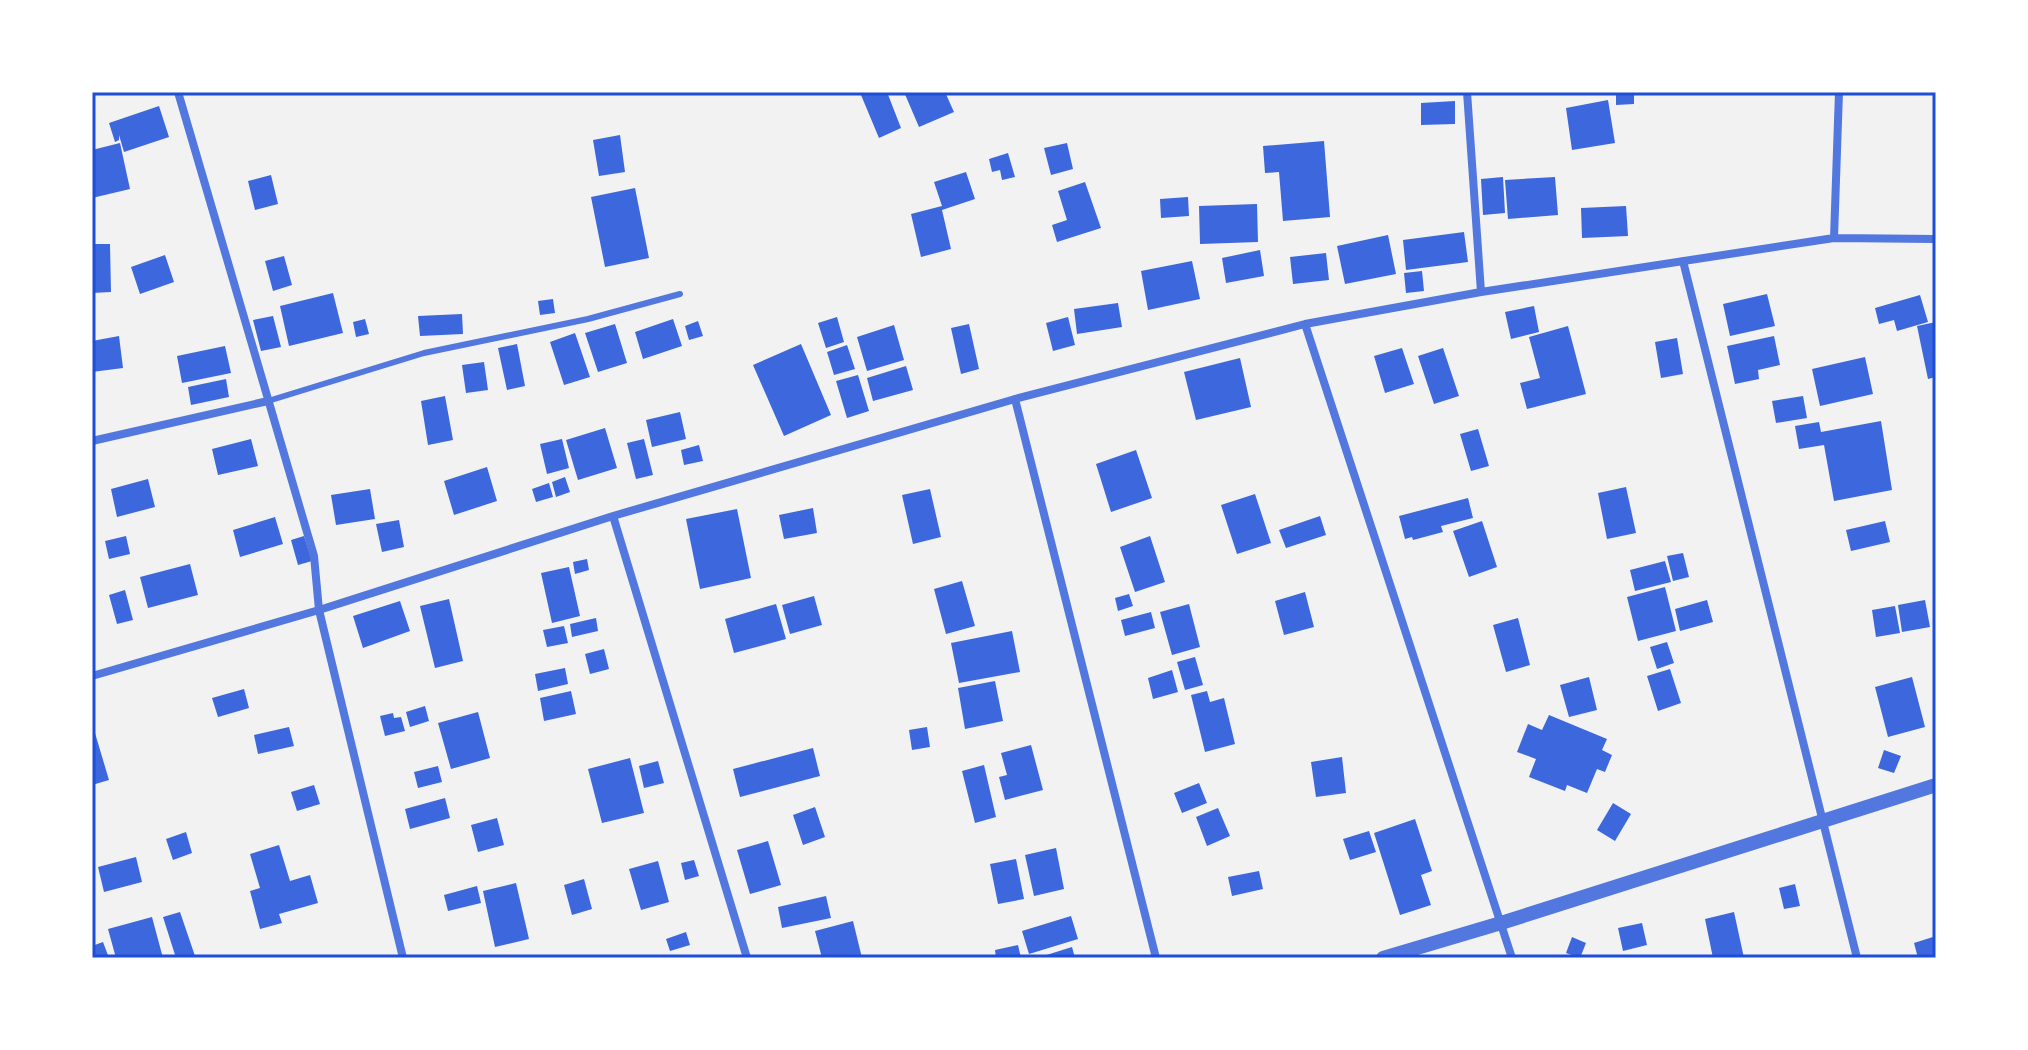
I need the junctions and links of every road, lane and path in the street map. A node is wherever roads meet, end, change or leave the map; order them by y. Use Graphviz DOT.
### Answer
graph roads {
  1 [pos="178,92"];
  2 [pos="1467,92"];
  3 [pos="1839,92"];
  4 [pos="1834,238"];
  5 [pos="1936,239"];
  6 [pos="1683,261"];
  7 [pos="1481,292"];
  8 [pos="680,294"];
  9 [pos="1305,324"];
  10 [pos="1015,399"];
  11 [pos="268,401"];
  12 [pos="92,441"];
  13 [pos="613,516"];
  14 [pos="319,610"];
  15 [pos="92,676"];
  16 [pos="1936,785"];
  17 [pos="1822,821"];
  18 [pos="1501,923"];
  19 [pos="403,958"];
  20 [pos="747,958"];
  21 [pos="1156,958"];
  22 [pos="1383,958"];
  23 [pos="1512,958"];
  24 [pos="1857,958"];
  1 -- 11 [label="street"];
  2 -- 7 [label="street"];
  3 -- 4 [label="street"];
  4 -- 5 [label="street"];
  4 -- 6 [label="street"];
  6 -- 7 [label="street"];
  6 -- 17 [label="street"];
  7 -- 9 [label="street"];
  8 -- 11 [label="lane"];
  9 -- 10 [label="street"];
  9 -- 18 [label="street"];
  10 -- 13 [label="street"];
  10 -- 21 [label="street"];
  11 -- 12 [label="street"];
  11 -- 14 [label="street"];
  13 -- 14 [label="street"];
  13 -- 20 [label="street"];
  14 -- 15 [label="street"];
  14 -- 19 [label="street"];
  16 -- 17 [label="street"];
  17 -- 18 [label="street"];
  17 -- 24 [label="street"];
  18 -- 22 [label="street"];
  18 -- 23 [label="street"];
}
